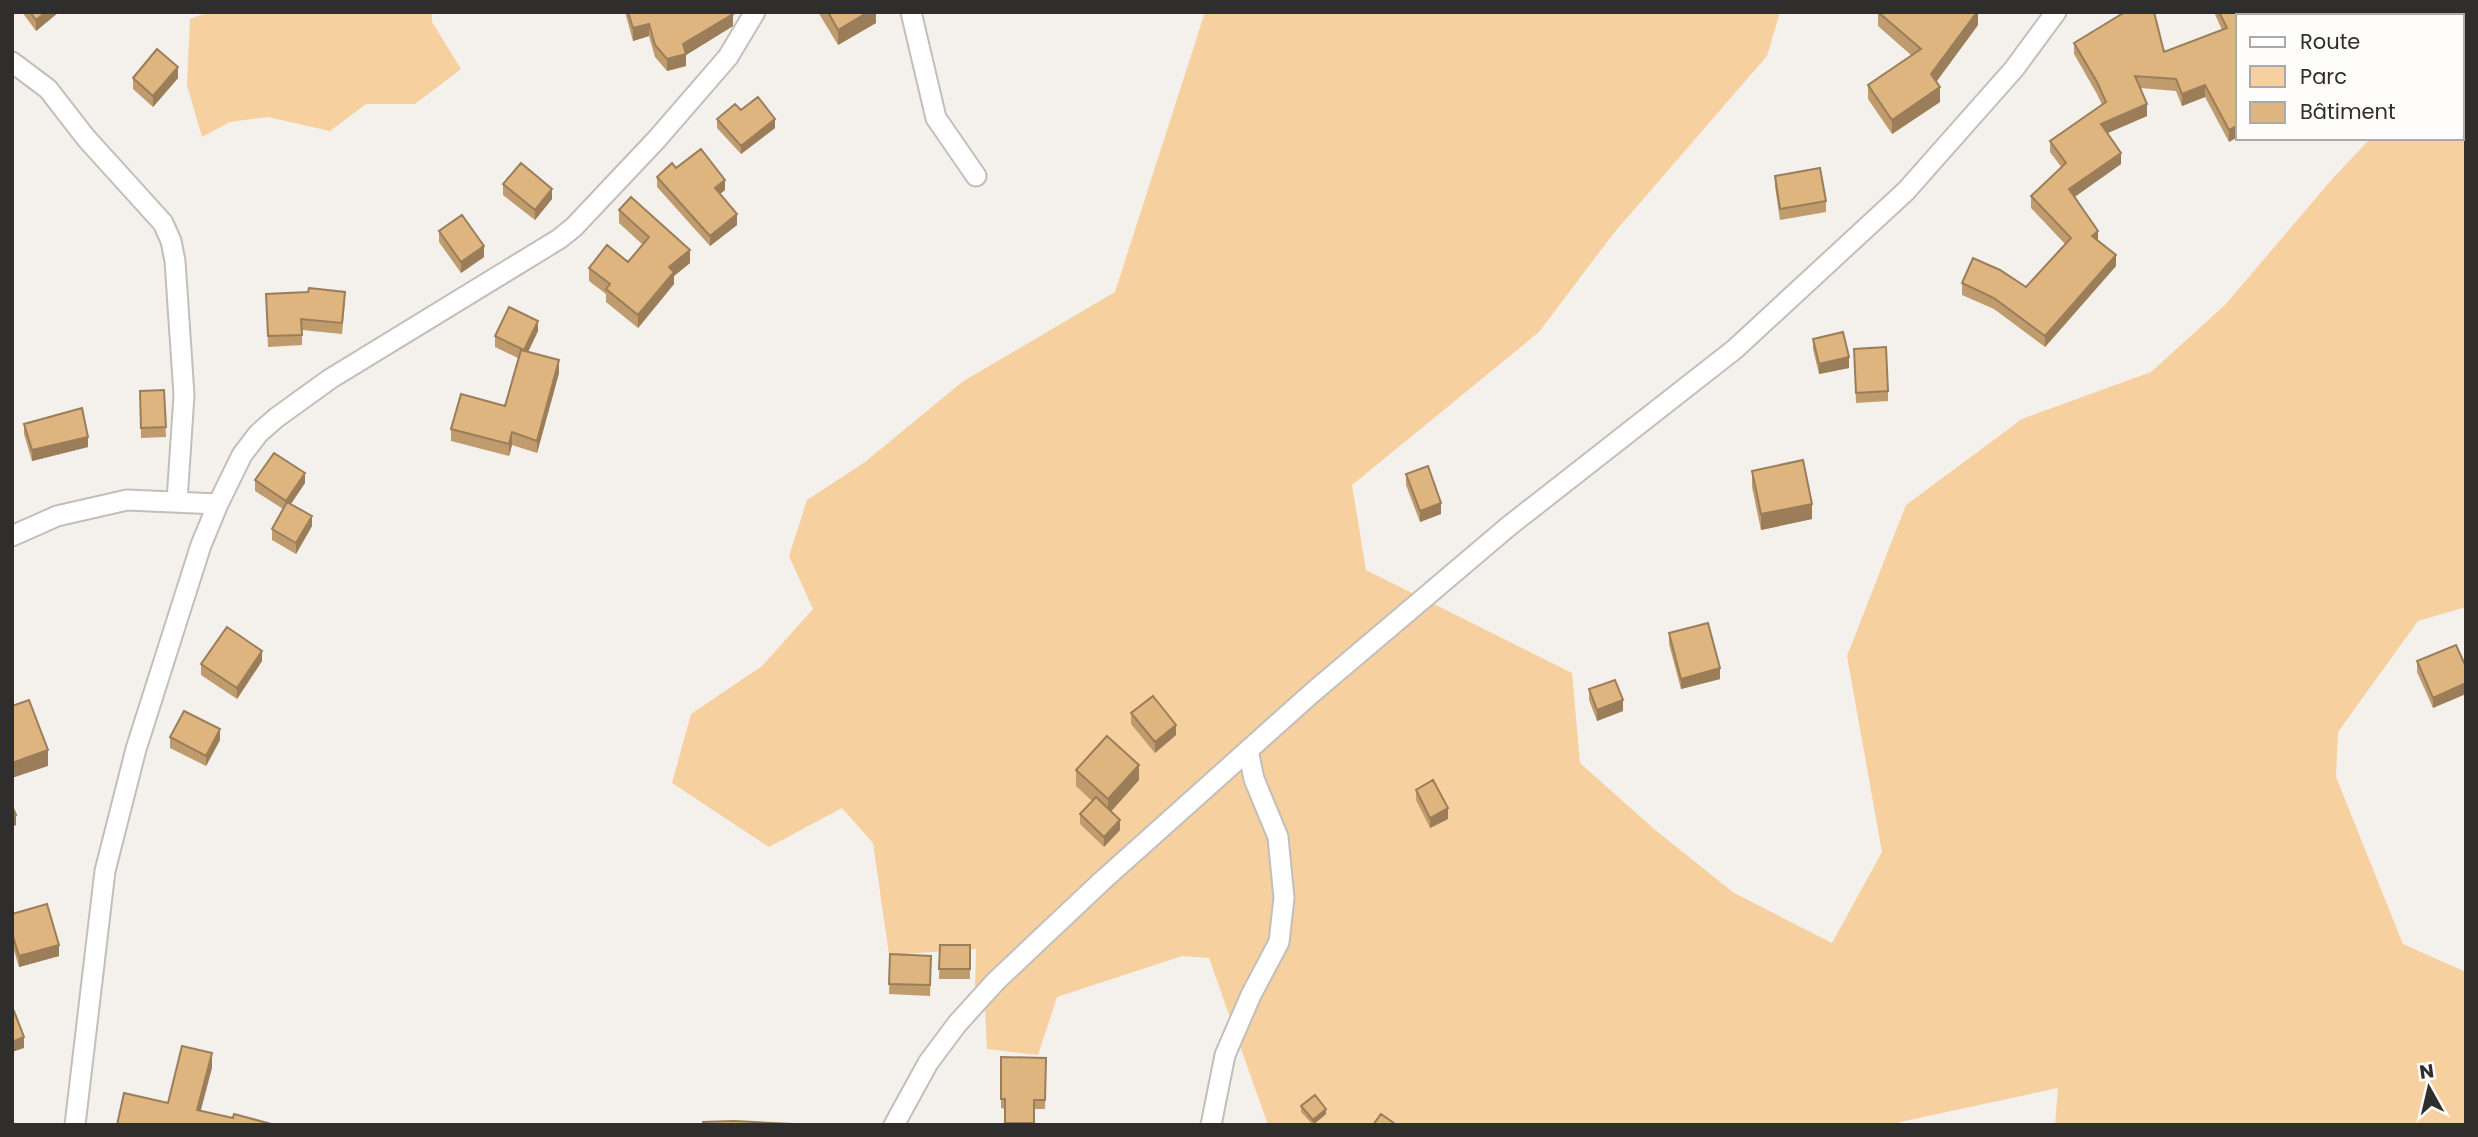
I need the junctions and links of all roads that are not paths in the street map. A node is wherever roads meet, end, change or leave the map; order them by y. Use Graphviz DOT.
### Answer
graph roads {
  1 [pos="755,12"];
  2 [pos="911,12"];
  3 [pos="2056,12"];
  4 [pos="12,62"];
  5 [pos="976,176"];
  6 [pos="177,501"];
  7 [pos="218,504"];
  8 [pos="12,536"];
  9 [pos="1248,750"];
  10 [pos="75,1125"];
  11 [pos="894,1125"];
  12 [pos="1211,1125"];
  1 -- 7 [label="street"];
  2 -- 5 [label="street"];
  3 -- 9 [label="street"];
  4 -- 6 [label="street"];
  6 -- 7 [label="street"];
  6 -- 8 [label="street"];
  7 -- 10 [label="street"];
  9 -- 11 [label="street"];
  9 -- 12 [label="street"];
}
